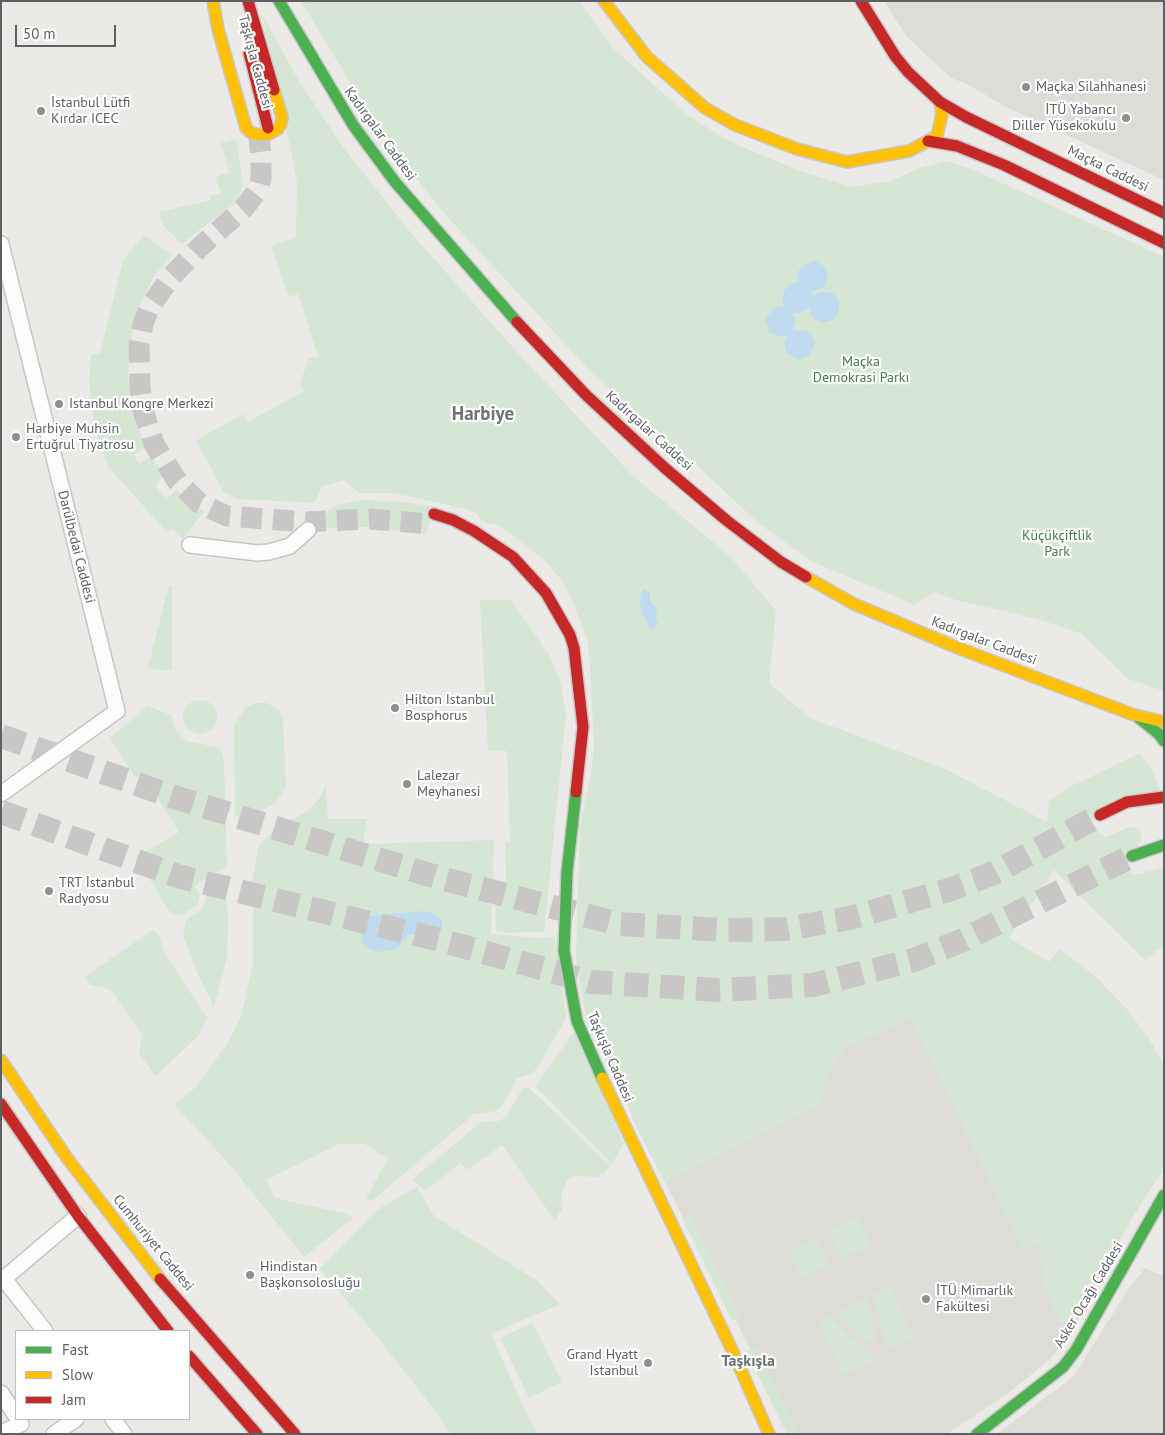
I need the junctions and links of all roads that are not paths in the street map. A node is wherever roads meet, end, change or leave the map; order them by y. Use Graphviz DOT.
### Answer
graph roads {
  1 [pos="213,1"];
  2 [pos="223,1"];
  3 [pos="248,1"];
  4 [pos="279,1"];
  5 [pos="604,1"];
  6 [pos="861,1"];
  7 [pos="230,25"];
  8 [pos="240,43"];
  9 [pos="940,102"];
  10 [pos="959,113"];
  11 [pos="263,130"];
  12 [pos="932,139"];
  13 [pos="1164,212"];
  14 [pos="1164,243"];
  15 [pos="1,244"];
  16 [pos="432,519"];
  17 [pos="308,530"];
  18 [pos="190,545"];
  19 [pos="1134,715"];
  20 [pos="1164,722"];
  21 [pos="1164,741"];
  22 [pos="1,794"];
  23 [pos="1164,797"];
  24 [pos="1100,815"];
  25 [pos="1164,845"];
  26 [pos="1132,856"];
  27 [pos="1,1060"];
  28 [pos="1,1104"];
  29 [pos="1164,1195"];
  30 [pos="78,1216"];
  31 [pos="3,1280"];
  32 [pos="44,1330"];
  33 [pos="167,1330"];
  34 [pos="732,1350"];
  35 [pos="190,1357"];
  36 [pos="250,1380"];
  37 [pos="1,1392"];
  38 [pos="285,1403"];
  39 [pos="15,1414"];
  40 [pos="75,1420"];
  41 [pos="114,1420"];
  42 [pos="21,1423"];
  43 [pos="1,1433"];
  44 [pos="54,1434"];
  45 [pos="124,1434"];
  46 [pos="257,1434"];
  47 [pos="295,1434"];
  48 [pos="769,1434"];
  49 [pos="782,1434"];
  50 [pos="977,1434"];
  1 -- 3 [label="main road"];
  2 -- 7 [label="main road, Taşkışla Caddesi"];
  4 -- 19 [label="main road, Kadırgalar Caddesi"];
  5 -- 12 [label="main road"];
  6 -- 9 [label="main road, Maçka Caddesi"];
  8 -- 11 [label="main road, Taşkışla Caddesi"];
  9 -- 10 [label="main road, Maçka Caddesi"];
  9 -- 12 [label="main road"];
  10 -- 12 [label="main road"];
  10 -- 13 [label="main road, Maçka Caddesi"];
  12 -- 14 [label="main road"];
  15 -- 22 [label="street, Darülbedai Caddesi"];
  16 -- 34 [label="main road, Taşkışla Caddesi"];
  17 -- 18 [label="street"];
  19 -- 20 [label="main road"];
  19 -- 21 [label="main road"];
  23 -- 24 [label="main road"];
  25 -- 26 [label="main road"];
  27 -- 36 [label="main road, Cumhuriyet Caddesi"];
  28 -- 30 [label="main road"];
  29 -- 50 [label="main road, Asker Ocağı Caddesi"];
  30 -- 31 [label="street"];
  30 -- 33 [label="main road"];
  31 -- 32 [label="street"];
  34 -- 48 [label="main road, Taşkışla Caddesi"];
  34 -- 49 [label="main road, Taşkışla Caddesi"];
  35 -- 46 [label="main road"];
  36 -- 38 [label="main road"];
  36 -- 47 [label="main road, Cumhuriyet Caddesi"];
  37 -- 39 [label="street"];
  40 -- 44 [label="street"];
  41 -- 45 [label="street"];
  42 -- 43 [label="street"];
}
